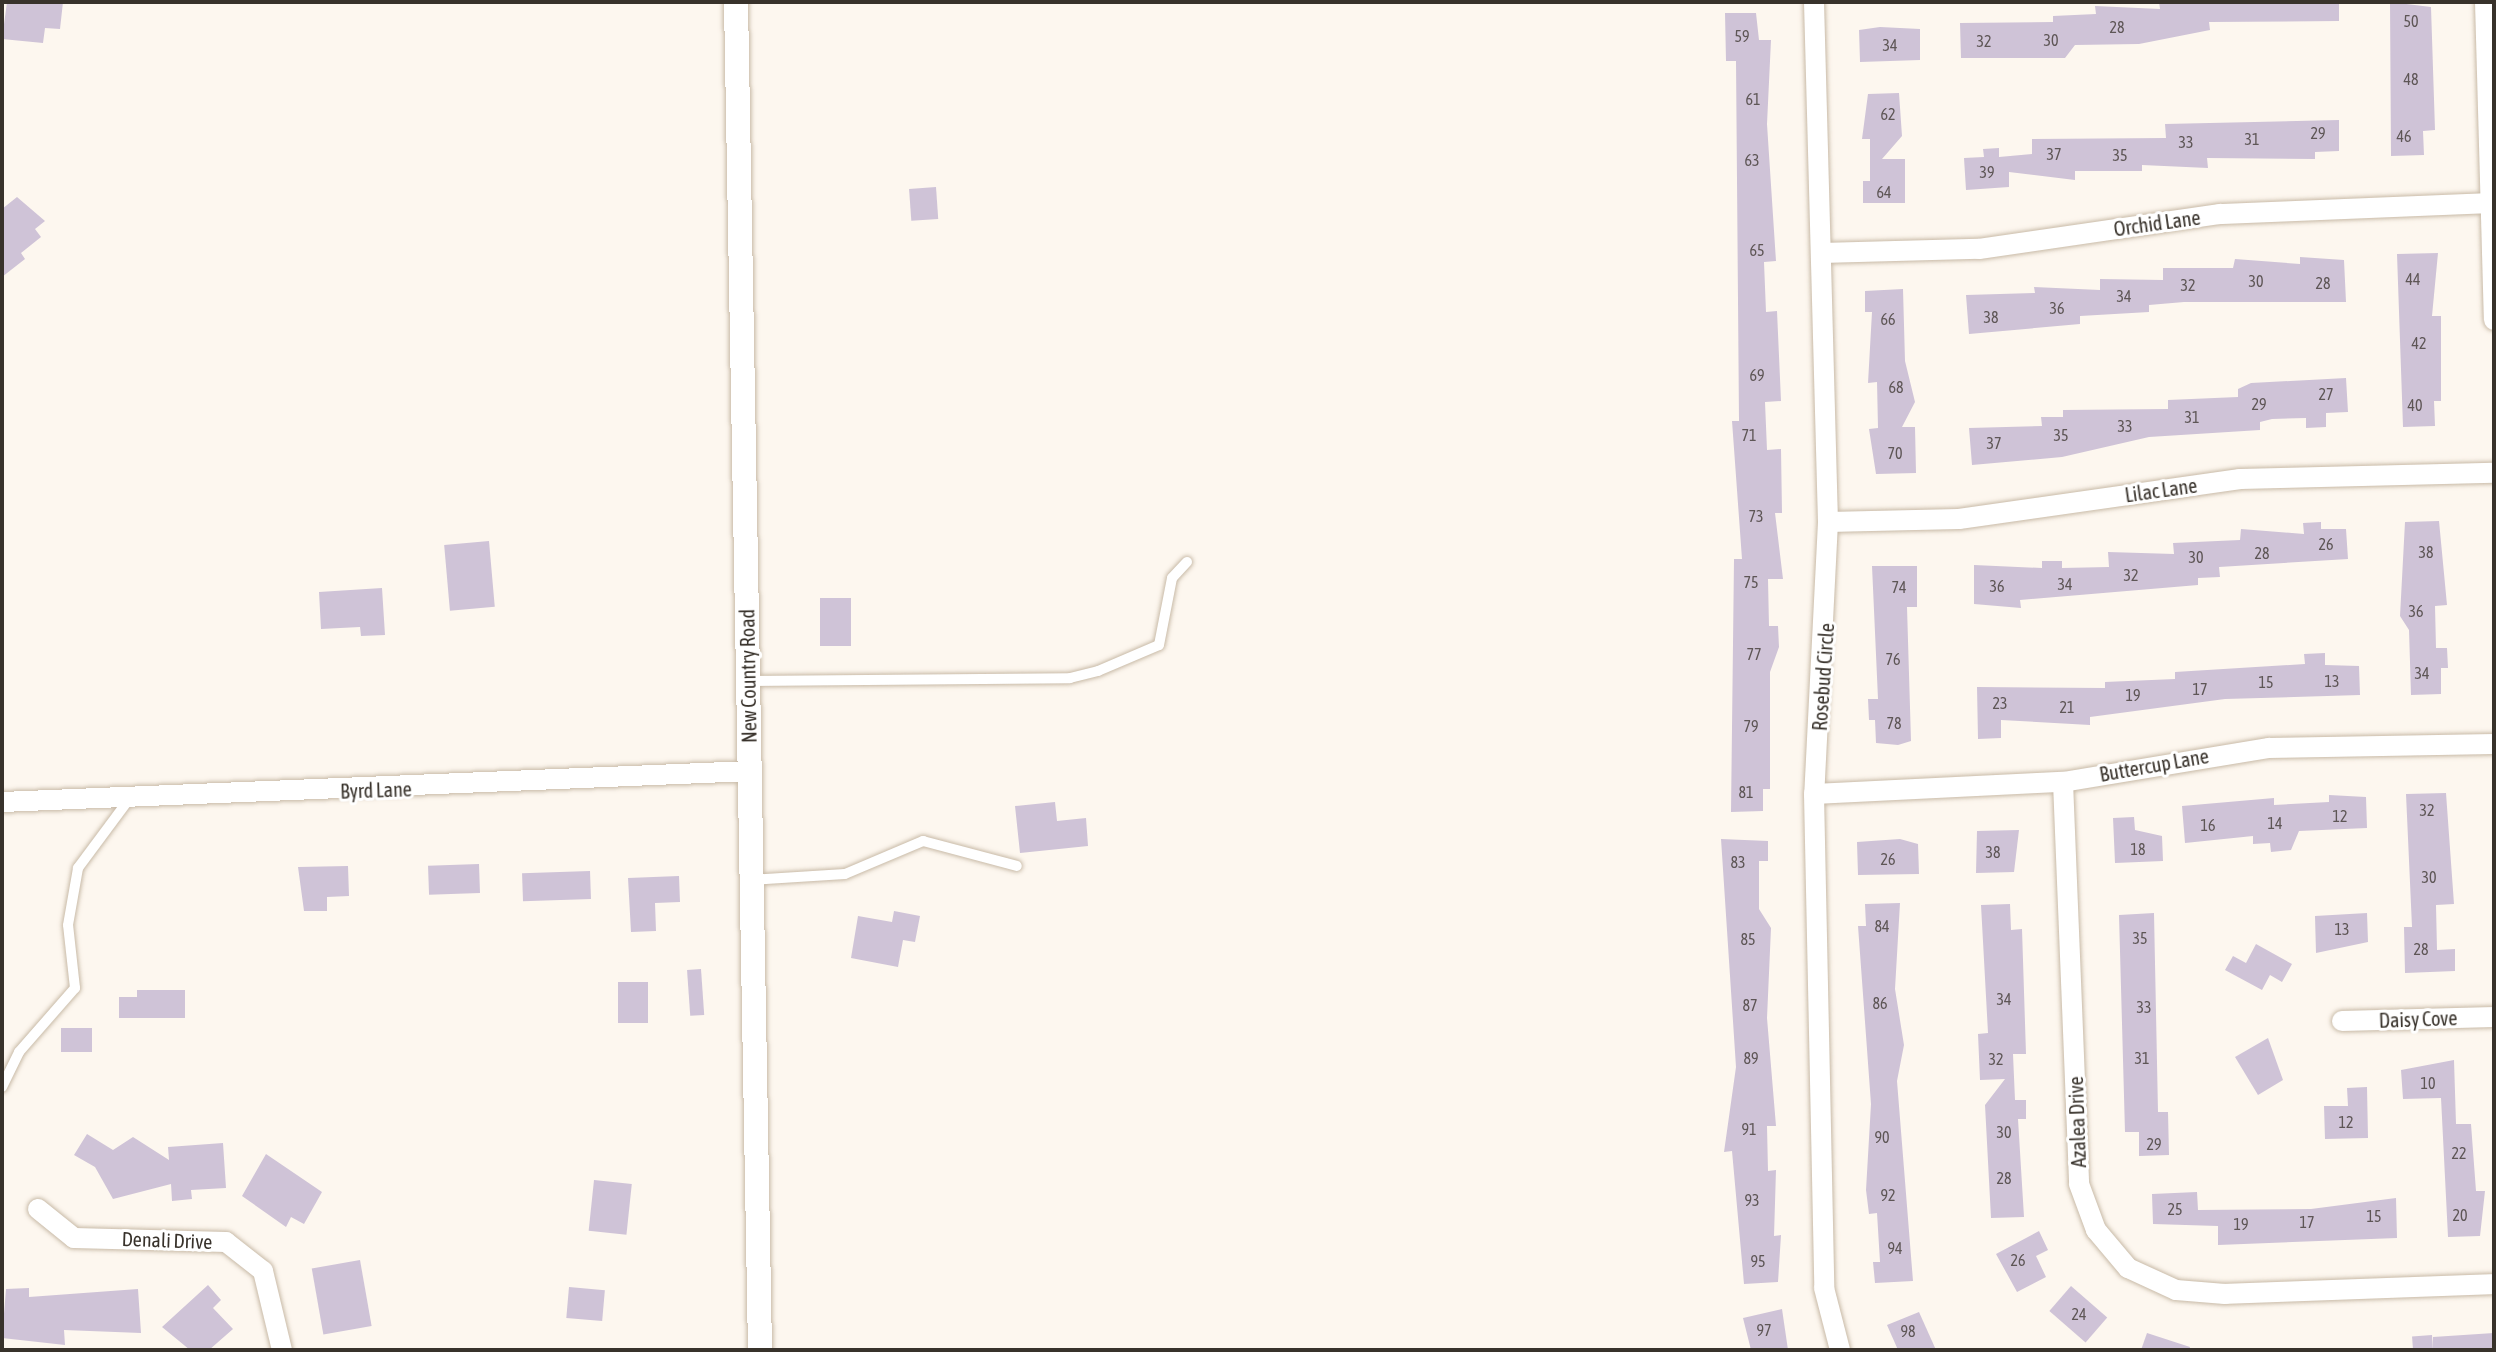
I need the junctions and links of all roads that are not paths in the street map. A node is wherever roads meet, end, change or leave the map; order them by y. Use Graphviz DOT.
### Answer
graph roads {
  1 [pos="736,2"];
  2 [pos="1814,2"];
  3 [pos="2485,2"];
  4 [pos="2492,203"];
  5 [pos="1821,253"];
  6 [pos="2494,320"];
  7 [pos="2494,473"];
  8 [pos="1828,522"];
  9 [pos="1187,562"];
  10 [pos="748,681"];
  11 [pos="2494,744"];
  12 [pos="750,771"];
  13 [pos="2063,782"];
  14 [pos="1814,794"];
  15 [pos="130,798"];
  16 [pos="2,802"];
  17 [pos="1017,866"];
  18 [pos="749,880"];
  19 [pos="2494,1017"];
  20 [pos="2342,1021"];
  21 [pos="2,1087"];
  22 [pos="38,1209"];
  23 [pos="2494,1284"];
  24 [pos="282,1350"];
  25 [pos="760,1350"];
  26 [pos="1840,1350"];
  1 -- 10 [label="street, New Country Road"];
  2 -- 5 [label="street, Rosebud Circle"];
  3 -- 4 [label="street"];
  4 -- 5 [label="street, Orchid Lane"];
  4 -- 6 [label="street"];
  5 -- 8 [label="street, Rosebud Circle"];
  7 -- 8 [label="street, Lilac Lane"];
  8 -- 14 [label="street, Rosebud Circle"];
  9 -- 10 [label="lane"];
  10 -- 12 [label="street, New Country Road"];
  11 -- 13 [label="street, Buttercup Lane"];
  12 -- 15 [label="street, Byrd Lane"];
  12 -- 18 [label="street, New Country Road"];
  13 -- 14 [label="street, Buttercup Lane"];
  13 -- 23 [label="street, Azalea Drive"];
  14 -- 26 [label="street, Rosebud Circle"];
  15 -- 16 [label="street, Byrd Lane"];
  15 -- 21 [label="lane"];
  17 -- 18 [label="lane"];
  18 -- 25 [label="street, New Country Road"];
  19 -- 20 [label="street, Daisy Cove"];
  22 -- 24 [label="street, Denali Drive"];
}
